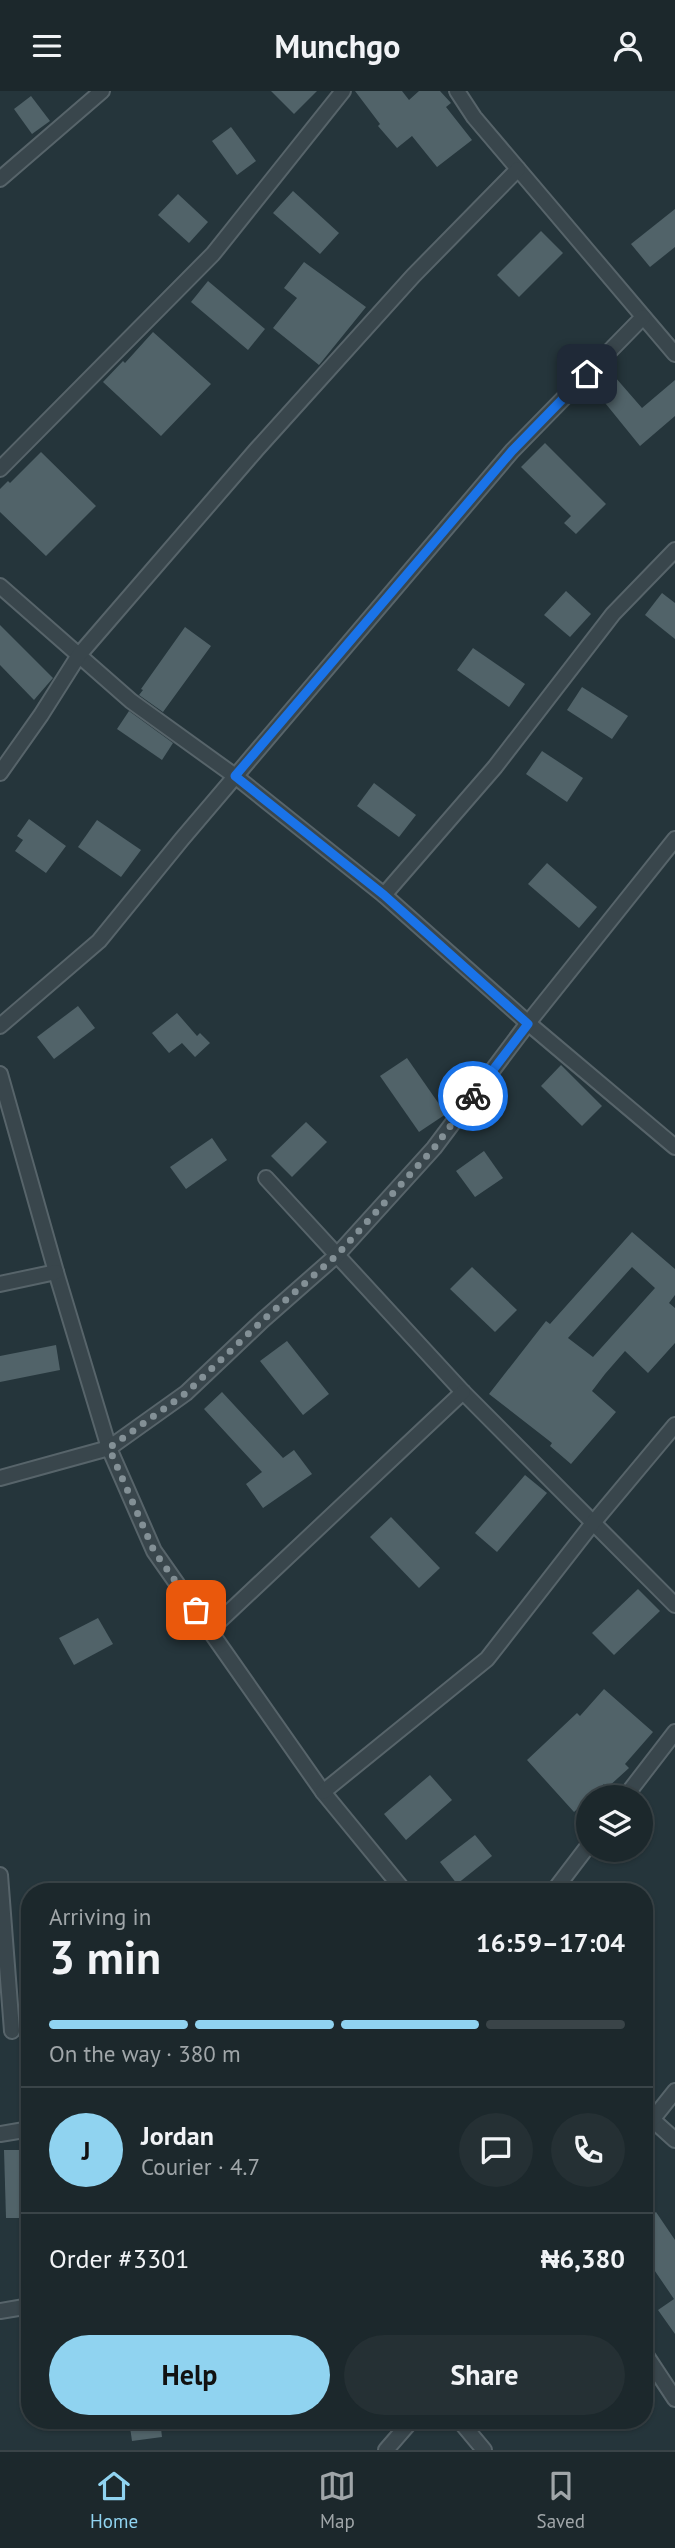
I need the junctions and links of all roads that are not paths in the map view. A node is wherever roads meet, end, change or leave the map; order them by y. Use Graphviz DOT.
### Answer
graph roads {
  1 [pos="102,91"];
  2 [pos="343,91"];
  3 [pos="457,91"];
  4 [pos="518,169"];
  5 [pos="0,179"];
  6 [pos="643,317"];
  7 [pos="675,354"];
  8 [pos="0,469"];
  9 [pos="675,550"];
  10 [pos="0,586"];
  11 [pos="79,655"];
  12 [pos="0,773"];
  13 [pos="235,776"];
  14 [pos="675,839"];
  15 [pos="384,895"];
  16 [pos="528,1024"];
  17 [pos="0,1026"];
  18 [pos="0,1077"];
  19 [pos="675,1146"];
  20 [pos="266,1178"];
  21 [pos="337,1255"];
  22 [pos="56,1272"];
  23 [pos="0,1285"];
  24 [pos="463,1392"];
  25 [pos="675,1425"];
  26 [pos="109,1448"];
  27 [pos="0,1478"];
  28 [pos="593,1523"];
  29 [pos="675,1605"];
  30 [pos="211,1630"];
  31 [pos="675,1732"];
  32 [pos="634,1785"];
  33 [pos="323,1792"];
  34 [pos="576,1862"];
  35 [pos="0,1875"];
  36 [pos="390,1883"];
  37 [pos="561,1883"];
  38 [pos="12,2031"];
  39 [pos="675,2091"];
  40 [pos="653,2114"];
  41 [pos="653,2124"];
  42 [pos="21,2130"];
  43 [pos="0,2134"];
  44 [pos="675,2140"];
  45 [pos="21,2307"];
  46 [pos="0,2311"];
  47 [pos="653,2366"];
  48 [pos="675,2399"];
  49 [pos="404,2429"];
  50 [pos="466,2429"];
  51 [pos="386,2450"];
  52 [pos="484,2450"];
  1 -- 5 [label="street"];
  2 -- 8 [label="street"];
  3 -- 4 [label="street"];
  4 -- 6 [label="street"];
  4 -- 11 [label="street"];
  6 -- 7 [label="street"];
  6 -- 13 [label="street"];
  9 -- 15 [label="street"];
  10 -- 11 [label="street"];
  11 -- 12 [label="street"];
  11 -- 13 [label="street"];
  13 -- 15 [label="street"];
  13 -- 17 [label="street"];
  14 -- 16 [label="street"];
  15 -- 16 [label="street"];
  16 -- 19 [label="street"];
  16 -- 21 [label="street"];
  18 -- 22 [label="street"];
  20 -- 21 [label="street"];
  21 -- 24 [label="street"];
  21 -- 26 [label="street"];
  22 -- 23 [label="street"];
  22 -- 26 [label="street"];
  24 -- 28 [label="street"];
  24 -- 30 [label="street"];
  25 -- 28 [label="street"];
  26 -- 27 [label="street"];
  26 -- 30 [label="street"];
  28 -- 29 [label="street"];
  28 -- 33 [label="street"];
  30 -- 33 [label="street"];
  31 -- 32 [label="street"];
  33 -- 36 [label="street"];
  34 -- 37 [label="street"];
  35 -- 38 [label="street"];
  39 -- 40 [label="street"];
  41 -- 44 [label="street"];
  42 -- 43 [label="street"];
  45 -- 46 [label="street"];
  47 -- 48 [label="street"];
  49 -- 51 [label="street"];
  50 -- 52 [label="street"];
}
